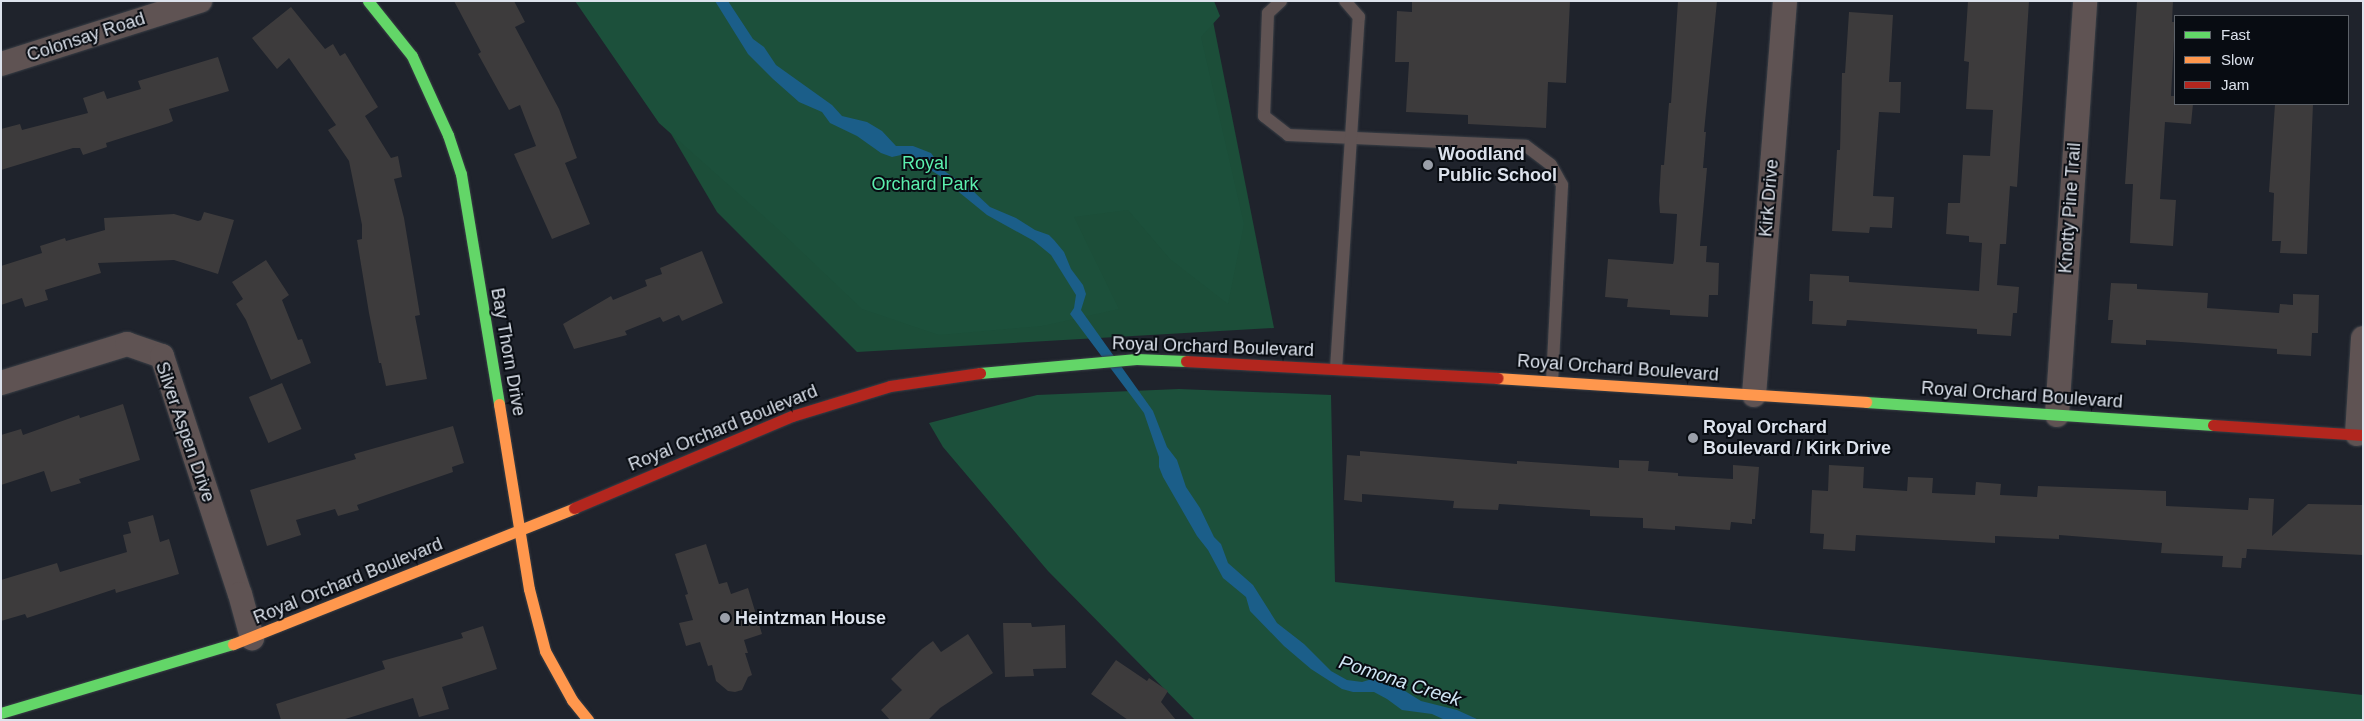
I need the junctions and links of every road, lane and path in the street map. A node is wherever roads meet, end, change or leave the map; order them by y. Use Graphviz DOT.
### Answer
graph roads {
  1 [pos="200,1"];
  2 [pos="368,1"];
  3 [pos="1282,1"];
  4 [pos="1345,1"];
  5 [pos="1785,1"];
  6 [pos="2085,1"];
  7 [pos="1,64"];
  8 [pos="1350,138"];
  9 [pos="2363,338"];
  10 [pos="1336,369"];
  11 [pos="1552,381"];
  12 [pos="1,383"];
  13 [pos="1754,395"];
  14 [pos="2057,415"];
  15 [pos="2360,434"];
  16 [pos="521,530"];
  17 [pos="252,638"];
  18 [pos="1,713"];
  19 [pos="588,720"];
  1 -- 7 [label="street, Colonsay Road"];
  2 -- 16 [label="street, Bay Thorn Drive"];
  3 -- 8 [label="lane"];
  4 -- 8 [label="lane"];
  5 -- 13 [label="street, Kirk Drive"];
  6 -- 14 [label="street, Knotty Pine Trail"];
  8 -- 10 [label="lane"];
  8 -- 11 [label="lane"];
  9 -- 15 [label="street"];
  10 -- 11 [label="street, Royal Orchard Boulevard"];
  10 -- 16 [label="street, Royal Orchard Boulevard"];
  11 -- 13 [label="street, Royal Orchard Boulevard"];
  12 -- 17 [label="street, Silver Aspen Drive"];
  13 -- 14 [label="street, Royal Orchard Boulevard"];
  14 -- 15 [label="street, Royal Orchard Boulevard"];
  16 -- 17 [label="street, Royal Orchard Boulevard"];
  16 -- 19 [label="street, Bay Thorn Drive"];
  17 -- 18 [label="street, Royal Orchard Boulevard"];
}
